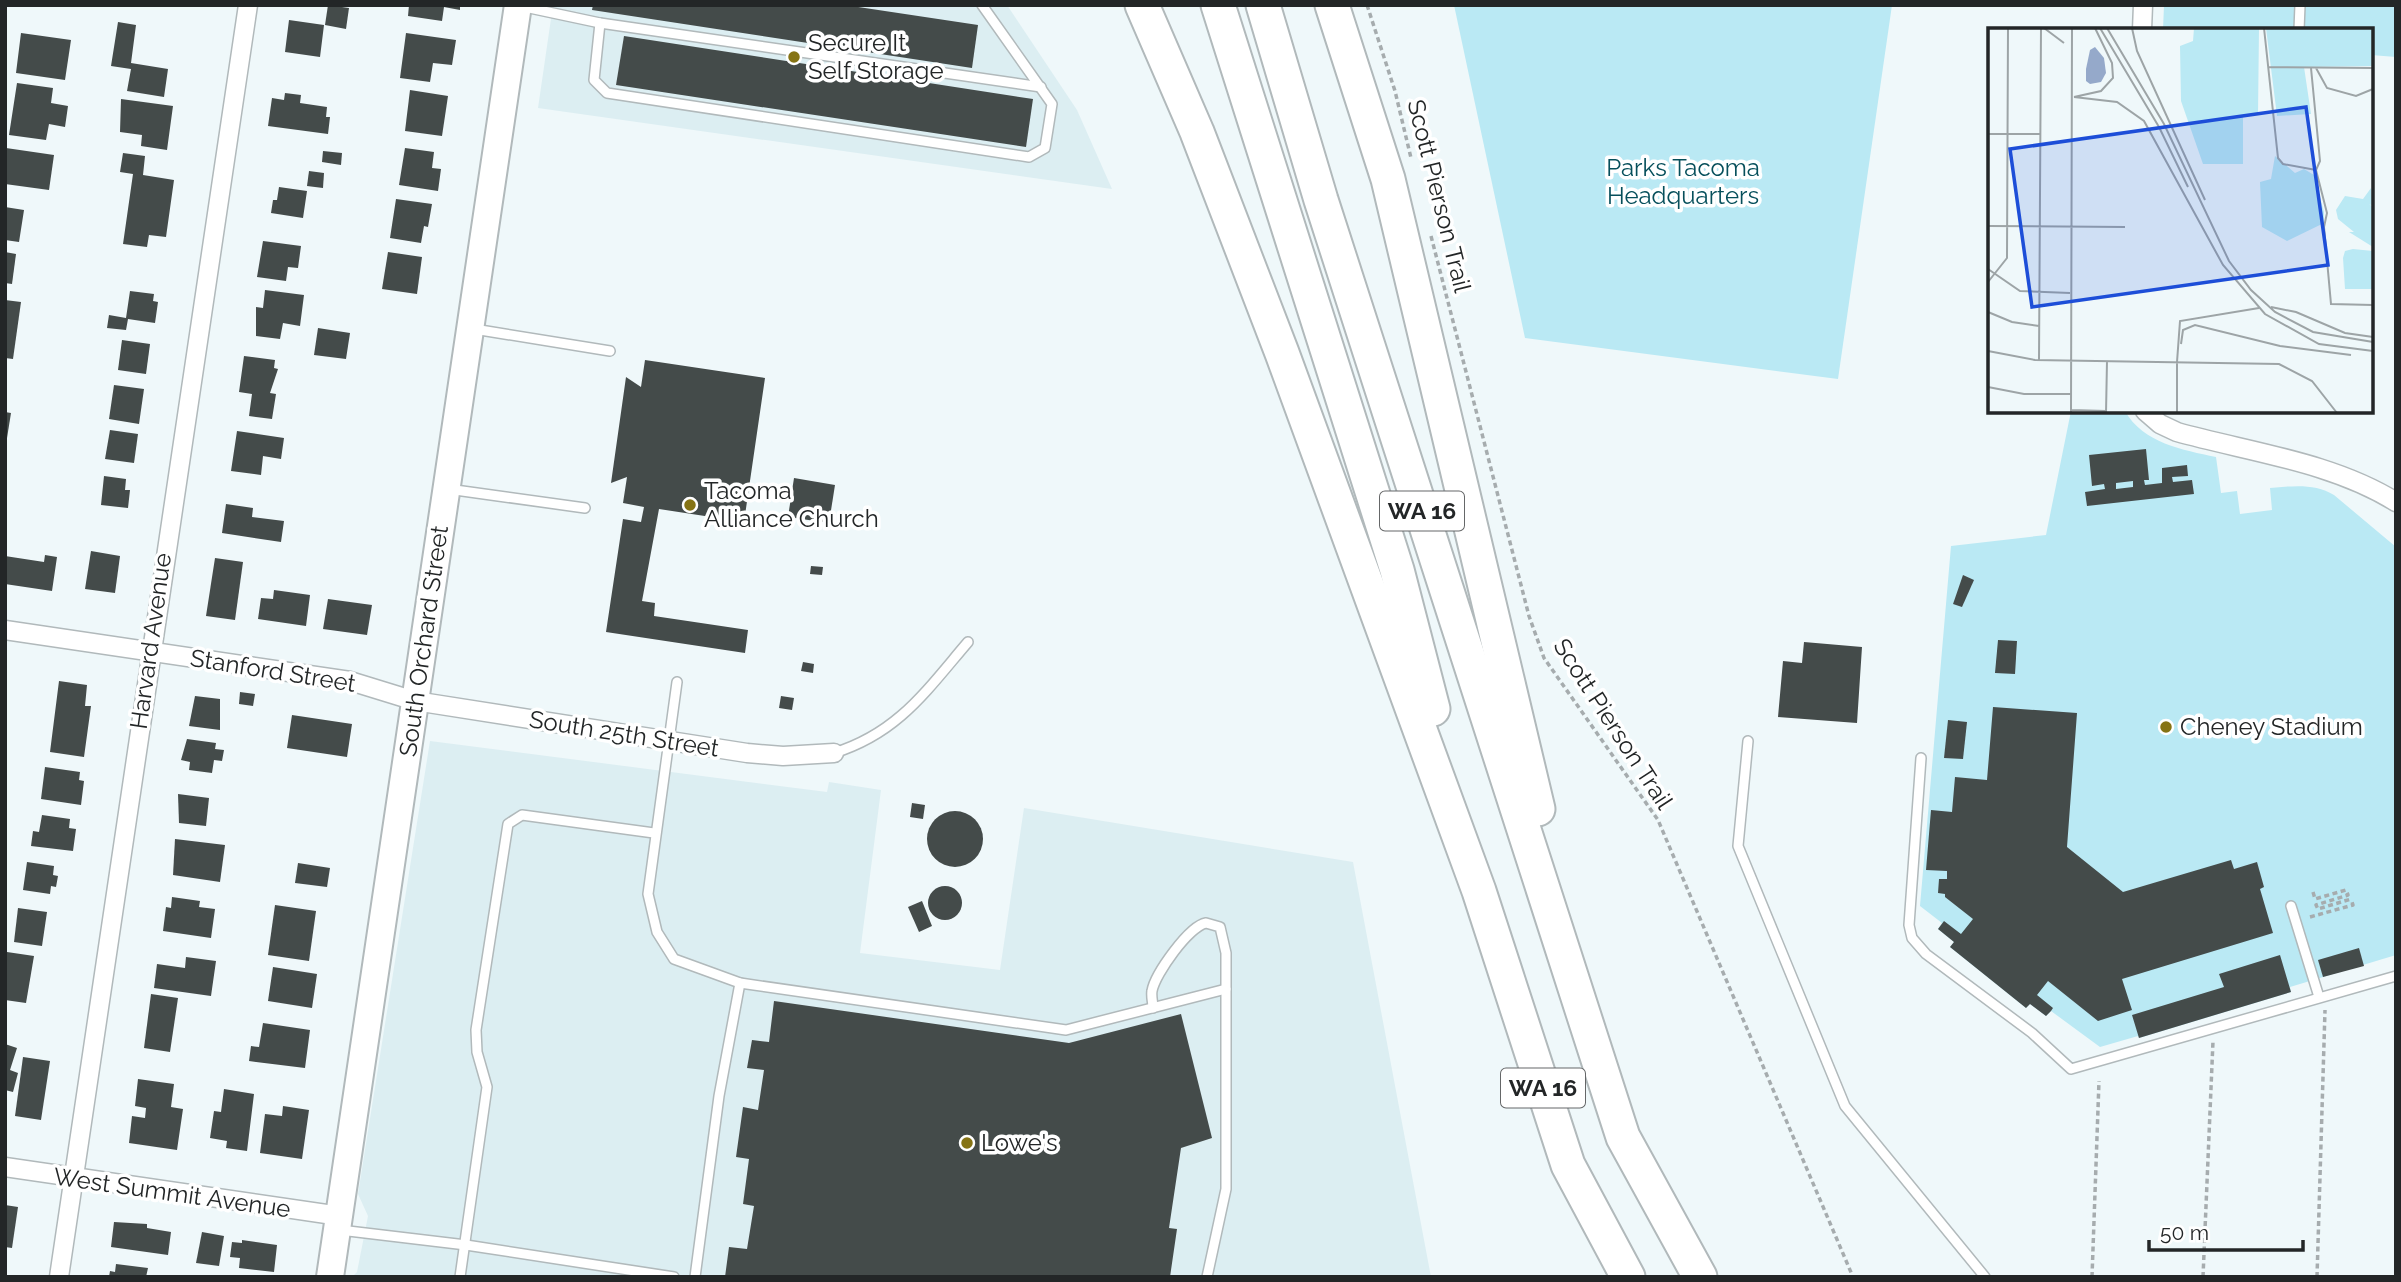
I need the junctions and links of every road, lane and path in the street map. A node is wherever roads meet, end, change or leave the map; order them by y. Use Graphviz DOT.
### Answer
graph roads {
  1 [pos="248,5"];
  2 [pos="982,5"];
  3 [pos="1142,5"];
  4 [pos="1149,5"];
  5 [pos="1218,5"];
  6 [pos="1263,5"];
  7 [pos="1332,5"];
  8 [pos="1367,5"];
  9 [pos="2143,5"];
  10 [pos="2300,5"];
  11 [pos="518,6"];
  12 [pos="600,23"];
  13 [pos="2142,28"];
  14 [pos="2299,28"];
  15 [pos="1041,87"];
  16 [pos="1197,132"];
  17 [pos="1415,171"];
  18 [pos="1428,224"];
  19 [pos="470,329"];
  20 [pos="610,351"];
  21 [pos="2147,413"];
  22 [pos="446,489"];
  23 [pos="2396,502"];
  24 [pos="585,508"];
  25 [pos="5,630"];
  26 [pos="968,642"];
  27 [pos="149,651"];
  28 [pos="677,682"];
  29 [pos="415,701"];
  30 [pos="668,741"];
  31 [pos="1748,741"];
  32 [pos="834,753"];
  33 [pos="1921,758"];
  34 [pos="654,833"];
  35 [pos="1479,891"];
  36 [pos="2313,892"];
  37 [pos="2291,906"];
  38 [pos="2295,921"];
  39 [pos="2396,976"];
  40 [pos="740,983"];
  41 [pos="1226,989"];
  42 [pos="2319,997"];
  43 [pos="1153,1008"];
  44 [pos="1585,1016"];
  45 [pos="2214,1029"];
  46 [pos="2099,1081"];
  47 [pos="5,1167"];
  48 [pos="72,1179"];
  49 [pos="338,1223"];
  50 [pos="466,1245"];
  51 [pos="59,1277"];
  52 [pos="330,1277"];
  53 [pos="460,1277"];
  54 [pos="674,1277"];
  55 [pos="695,1277"];
  56 [pos="1207,1277"];
  57 [pos="1628,1277"];
  58 [pos="1700,1277"];
  59 [pos="1853,1277"];
  60 [pos="1985,1277"];
  61 [pos="2092,1277"];
  62 [pos="2203,1277"];
  63 [pos="2317,1277"];
  1 -- 27 [label="street, Harvard Avenue"];
  2 -- 15 [label="lane"];
  3 -- 16 [label="highway"];
  4 -- 16 [label="highway"];
  5 -- 35 [label="highway, WA 16"];
  6 -- 44 [label="highway, WA 16"];
  7 -- 44 [label="highway"];
  8 -- 17 [label="path, Scott Pierson Trail"];
  9 -- 13 [label="street"];
  10 -- 14 [label="lane"];
  11 -- 12 [label="lane"];
  11 -- 19 [label="main road, South Orchard Street"];
  12 -- 15 [label="lane"];
  12 -- 15 [label="lane"];
  16 -- 35 [label="highway"];
  18 -- 59 [label="path, Scott Pierson Trail"];
  19 -- 20 [label="lane"];
  19 -- 22 [label="main road, South Orchard Street"];
  21 -- 23 [label="street"];
  22 -- 24 [label="lane"];
  22 -- 29 [label="main road, South Orchard Street"];
  25 -- 27 [label="street, Stanford Street"];
  26 -- 32 [label="lane"];
  27 -- 29 [label="street, Stanford Street"];
  27 -- 48 [label="street, Harvard Avenue"];
  28 -- 30 [label="lane"];
  29 -- 30 [label="street, South 25th Street"];
  29 -- 49 [label="main road, South Orchard Street"];
  30 -- 32 [label="street, South 25th Street"];
  30 -- 34 [label="lane"];
  31 -- 60 [label="lane"];
  33 -- 45 [label="lane"];
  34 -- 40 [label="lane"];
  34 -- 50 [label="lane"];
  35 -- 57 [label="highway, WA 16"];
  36 -- 38 [label="path"];
  37 -- 38 [label="lane"];
  38 -- 42 [label="lane"];
  39 -- 42 [label="lane"];
  40 -- 43 [label="lane"];
  40 -- 55 [label="lane"];
  41 -- 43 [label="lane"];
  41 -- 43 [label="lane"];
  41 -- 56 [label="lane"];
  42 -- 45 [label="lane"];
  42 -- 63 [label="path"];
  44 -- 58 [label="highway, WA 16"];
  45 -- 62 [label="path"];
  46 -- 61 [label="path"];
  47 -- 48 [label="street, West Summit Avenue"];
  48 -- 49 [label="street, West Summit Avenue"];
  48 -- 51 [label="street, Harvard Avenue"];
  49 -- 50 [label="lane"];
  49 -- 52 [label="main road, South Orchard Street"];
  50 -- 53 [label="lane"];
  50 -- 54 [label="lane"];
}
